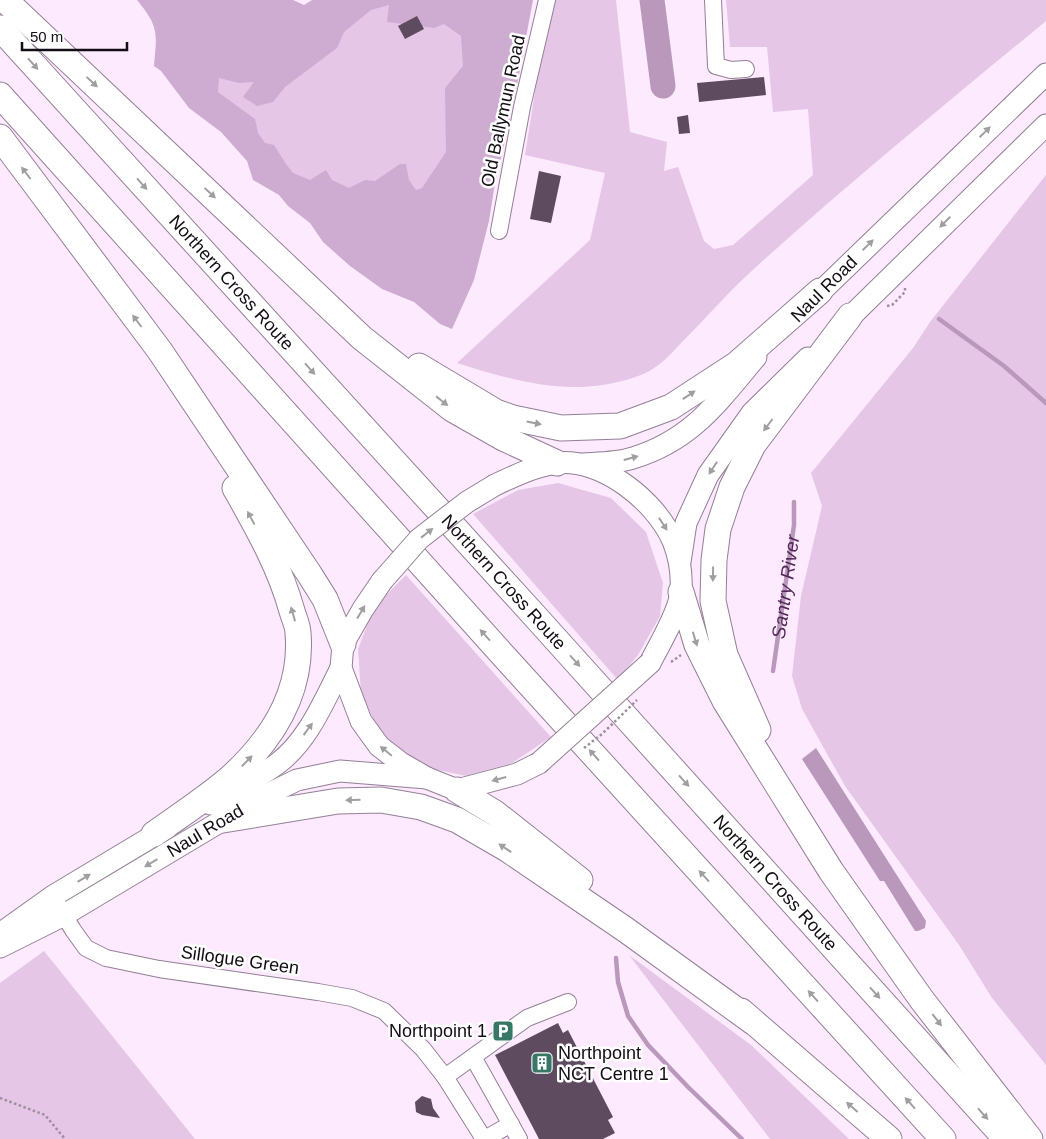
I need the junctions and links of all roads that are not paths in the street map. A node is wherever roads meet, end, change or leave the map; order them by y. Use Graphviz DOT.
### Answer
graph roads {
  1 [pos="5,0"];
  2 [pos="547,0"];
  3 [pos="714,0"];
  4 [pos="0,28"];
  5 [pos="746,69"];
  6 [pos="1046,74"];
  7 [pos="0,95"];
  8 [pos="1046,125"];
  9 [pos="0,138"];
  10 [pos="499,231"];
  11 [pos="291,270"];
  12 [pos="820,291"];
  13 [pos="850,316"];
  14 [pos="160,351"];
  15 [pos="557,463"];
  16 [pos="583,464"];
  17 [pos="680,562"];
  18 [pos="682,592"];
  19 [pos="342,656"];
  20 [pos="426,778"];
  21 [pos="457,790"];
  22 [pos="222,820"];
  23 [pos="154,834"];
  24 [pos="831,871"];
  25 [pos="53,896"];
  26 [pos="64,915"];
  27 [pos="0,934"];
  28 [pos="0,946"];
  29 [pos="568,1002"];
  30 [pos="753,1022"];
  31 [pos="473,1057"];
  32 [pos="445,1077"];
  33 [pos="511,1124"];
  34 [pos="484,1139"];
  35 [pos="520,1139"];
  36 [pos="889,1139"];
  37 [pos="943,1139"];
  38 [pos="1006,1139"];
  39 [pos="1030,1139"];
  1 -- 11 [label="highway, one-way"];
  2 -- 10 [label="street, Old Ballymun Road"];
  3 -- 5 [label="street"];
  4 -- 38 [label="highway, Northern Cross Route, one-way"];
  12 -- 6 [label="main road, Naul Road, one-way"];
  37 -- 7 [label="highway, one-way"];
  8 -- 13 [label="main road, one-way"];
  14 -- 9 [label="highway, one-way"];
  11 -- 12 [label="highway, one-way"];
  11 -- 15 [label="highway, one-way"];
  16 -- 12 [label="main road, Naul Road, one-way"];
  13 -- 17 [label="main road, one-way"];
  13 -- 24 [label="highway, one-way"];
  14 -- 19 [label="highway"];
  23 -- 14 [label="highway, one-way"];
  15 -- 16 [label="main road, Naul Road"];
  19 -- 15 [label="main road, Naul Road, one-way, bridge"];
  16 -- 17 [label="main road, one-way"];
  17 -- 18 [label="main road"];
  18 -- 21 [label="main road, one-way, bridge"];
  18 -- 24 [label="highway, one-way"];
  20 -- 19 [label="main road, one-way"];
  23 -- 19 [label="main road, Naul Road, one-way"];
  20 -- 21 [label="main road"];
  20 -- 22 [label="main road, Naul Road"];
  21 -- 30 [label="highway"];
  22 -- 26 [label="main road, Naul Road, one-way"];
  30 -- 22 [label="highway, one-way"];
  25 -- 23 [label="main road, Naul Road, one-way"];
  24 -- 39 [label="highway, one-way"];
  25 -- 26 [label="street, Sillogue Green"];
  25 -- 27 [label="main road, Naul Road"];
  26 -- 28 [label="main road, Naul Road"];
  26 -- 32 [label="street, Sillogue Green"];
  29 -- 31 [label="street"];
  36 -- 30 [label="highway, one-way"];
  31 -- 32 [label="street"];
  31 -- 33 [label="street"];
  32 -- 34 [label="street, Sillogue Green"];
  33 -- 34 [label="street"];
  33 -- 35 [label="street"];
}
